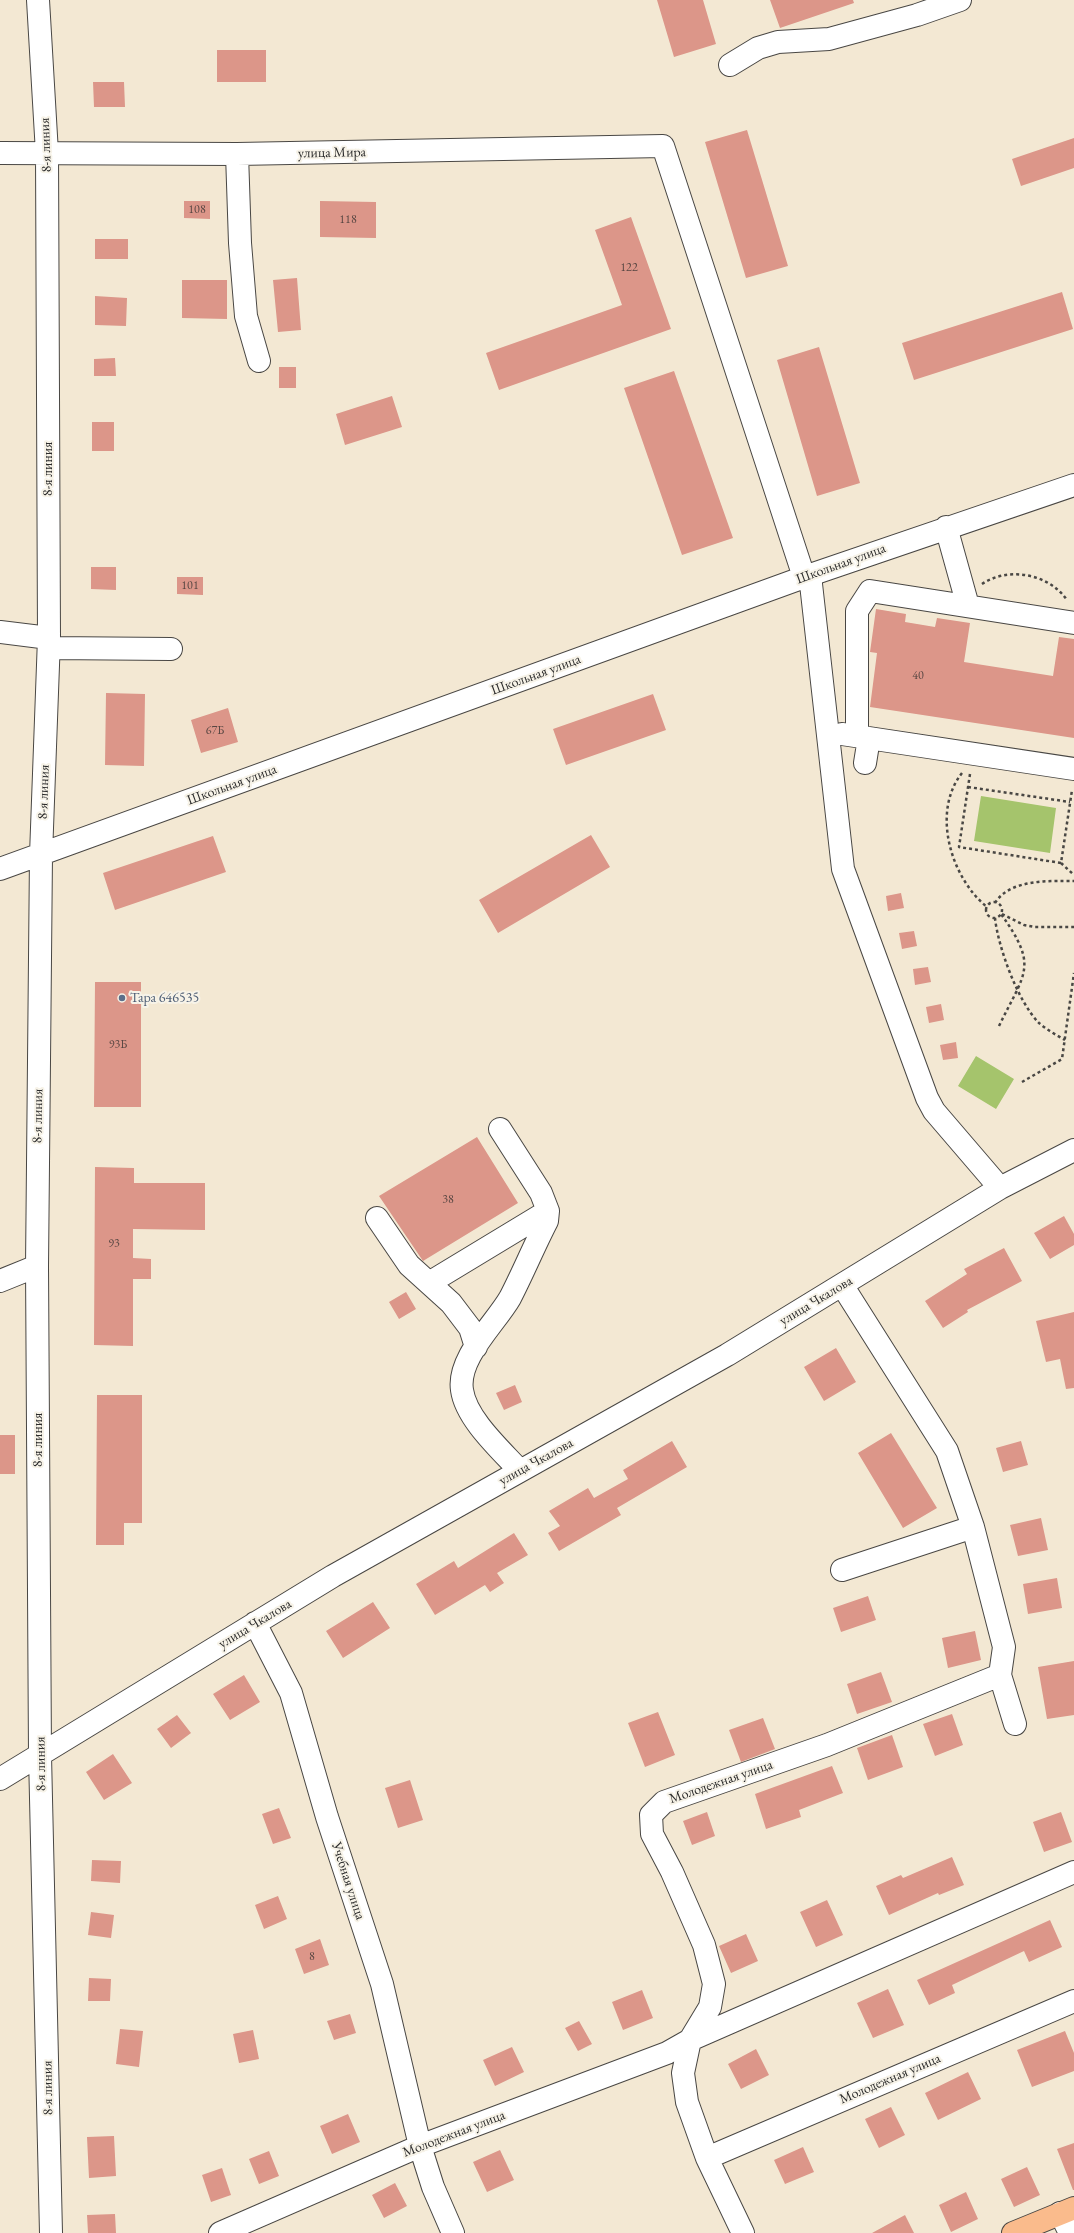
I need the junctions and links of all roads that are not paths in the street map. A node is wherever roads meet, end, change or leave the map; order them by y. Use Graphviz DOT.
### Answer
graph roads {
  1 [pos="38,0"];
  2 [pos="960,0"];
  3 [pos="730,65"];
  4 [pos="0,153"];
  5 [pos="47,153"];
  6 [pos="237,154"];
  7 [pos="259,361"];
  8 [pos="1074,485"];
  9 [pos="946,527"];
  10 [pos="807,576"];
  11 [pos="967,603"];
  12 [pos="1072,614"];
  13 [pos="0,632"];
  14 [pos="49,643"];
  15 [pos="171,649"];
  16 [pos="827,731"];
  17 [pos="863,737"];
  18 [pos="866,763"];
  19 [pos="1074,777"];
  20 [pos="42,855"];
  21 [pos="0,869"];
  22 [pos="500,1129"];
  23 [pos="1074,1150"];
  24 [pos="1000,1188"];
  25 [pos="548,1211"];
  26 [pos="377,1218"];
  27 [pos="36,1266"];
  28 [pos="0,1281"];
  29 [pos="429,1283"];
  30 [pos="842,1285"];
  31 [pos="476,1347"];
  32 [pos="520,1471"];
  33 [pos="973,1527"];
  34 [pos="842,1570"];
  35 [pos="255,1623"];
  36 [pos="1000,1675"];
  37 [pos="1015,1724"];
  38 [pos="40,1755"];
  39 [pos="0,1779"];
  40 [pos="1074,1872"];
  41 [pos="1074,2001"];
  42 [pos="690,2040"];
  43 [pos="420,2146"];
  44 [pos="707,2158"];
  45 [pos="1067,2210"];
  46 [pos="51,2233"];
  47 [pos="220,2233"];
  48 [pos="453,2233"];
  49 [pos="743,2233"];
  50 [pos="1012,2233"];
  51 [pos="1070,2233"];
  1 -- 5 [label="street, 8-я линия"];
  2 -- 3 [label="street"];
  4 -- 5 [label="street, улица Мира"];
  5 -- 6 [label="street, улица Мира"];
  5 -- 14 [label="street, 8-я линия"];
  6 -- 7 [label="street"];
  6 -- 10 [label="street, улица Мира"];
  8 -- 9 [label="street, Школьная улица"];
  9 -- 10 [label="street, Школьная улица"];
  9 -- 11 [label="street"];
  10 -- 16 [label="street"];
  10 -- 20 [label="street, Школьная улица"];
  11 -- 12 [label="street"];
  11 -- 17 [label="street"];
  13 -- 14 [label="street"];
  14 -- 15 [label="street"];
  14 -- 20 [label="street, 8-я линия"];
  16 -- 17 [label="street"];
  16 -- 24 [label="street"];
  17 -- 18 [label="street"];
  17 -- 19 [label="street"];
  20 -- 21 [label="street, Школьная улица"];
  20 -- 27 [label="street, 8-я линия"];
  22 -- 25 [label="street"];
  23 -- 24 [label="street, улица Чкалова"];
  24 -- 30 [label="street, улица Чкалова"];
  25 -- 29 [label="street"];
  25 -- 31 [label="street"];
  26 -- 29 [label="street"];
  27 -- 28 [label="street"];
  27 -- 38 [label="street, 8-я линия"];
  29 -- 31 [label="street"];
  30 -- 32 [label="street, улица Чкалова"];
  30 -- 33 [label="street"];
  31 -- 32 [label="street"];
  32 -- 35 [label="street, улица Чкалова"];
  33 -- 34 [label="street"];
  33 -- 36 [label="street"];
  35 -- 38 [label="street, улица Чкалова"];
  35 -- 43 [label="street, Учебная улица"];
  36 -- 37 [label="street"];
  36 -- 42 [label="street, Молодежная улица"];
  38 -- 39 [label="street, улица Чкалова"];
  38 -- 46 [label="street, 8-я линия"];
  40 -- 42 [label="street, Молодежная улица"];
  41 -- 44 [label="street, Молодежная улица"];
  42 -- 43 [label="street, Молодежная улица"];
  42 -- 44 [label="street, Молодежная улица"];
  43 -- 47 [label="street, Молодежная улица"];
  43 -- 48 [label="street, Учебная улица"];
  44 -- 49 [label="street, Молодежная улица"];
  45 -- 50 [label="main road"];
  45 -- 51 [label="street"];
}
